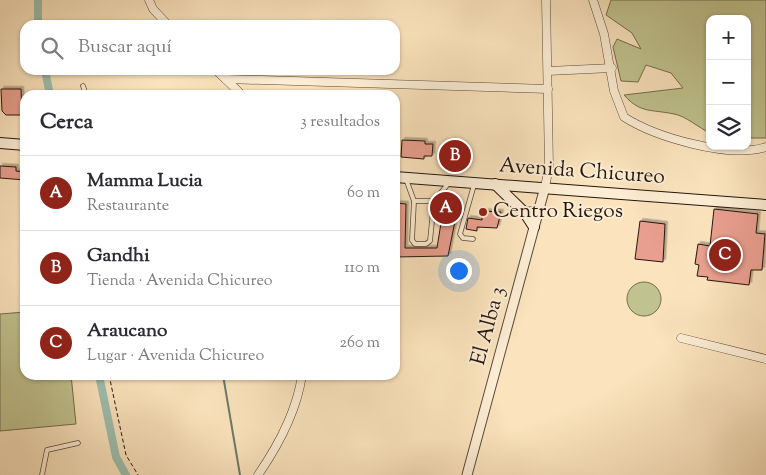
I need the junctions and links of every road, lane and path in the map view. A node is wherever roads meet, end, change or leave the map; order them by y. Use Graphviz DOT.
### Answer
graph roads {
  1 [pos="149,0"];
  2 [pos="546,0"];
  3 [pos="593,0"];
  4 [pos="163,20"];
  5 [pos="612,68"];
  6 [pos="548,72"];
  7 [pos="222,75"];
  8 [pos="226,79"];
  9 [pos="83,86"];
  10 [pos="548,88"];
  11 [pos="84,90"];
  12 [pos="237,90"];
  13 [pos="0,143"];
  14 [pos="20,145"];
  15 [pos="766,147"];
  16 [pos="400,177"];
  17 [pos="450,181"];
  18 [pos="475,183"];
  19 [pos="496,184"];
  20 [pos="545,187"];
  21 [pos="414,201"];
  22 [pos="434,202"];
  23 [pos="766,205"];
  24 [pos="538,212"];
  25 [pos="525,213"];
  26 [pos="534,228"];
  27 [pos="473,239"];
  28 [pos="681,338"];
  29 [pos="766,359"];
  30 [pos="110,380"];
  31 [pos="301,380"];
  32 [pos="78,443"];
  33 [pos="42,475"];
  34 [pos="138,475"];
  35 [pos="258,475"];
  36 [pos="467,475"];
  1 -- 4 [label="street"];
  2 -- 6 [label="street"];
  3 -- 5 [label="street"];
  5 -- 6 [label="street"];
  5 -- 15 [label="street"];
  6 -- 10 [label="street"];
  7 -- 8 [label="street"];
  8 -- 10 [label="street"];
  8 -- 12 [label="street"];
  9 -- 11 [label="lane"];
  10 -- 20 [label="street"];
  13 -- 14 [label="main road"];
  16 -- 17 [label="main road, Avenida Chicureo"];
  16 -- 21 [label="lane"];
  17 -- 18 [label="main road, Avenida Chicureo"];
  17 -- 22 [label="lane"];
  18 -- 19 [label="main road, Avenida Chicureo"];
  18 -- 27 [label="lane"];
  19 -- 20 [label="main road, Avenida Chicureo"];
  19 -- 25 [label="main road"];
  20 -- 23 [label="main road, Avenida Chicureo"];
  20 -- 24 [label="street, El Alba 3"];
  21 -- 22 [label="lane"];
  21 -- 22 [label="lane"];
  24 -- 25 [label="main road"];
  24 -- 26 [label="street, El Alba 3"];
  25 -- 26 [label="main road"];
  26 -- 36 [label="street, El Alba 3"];
  28 -- 29 [label="street"];
  30 -- 34 [label="path"];
  31 -- 35 [label="street"];
  32 -- 33 [label="lane"];
}
